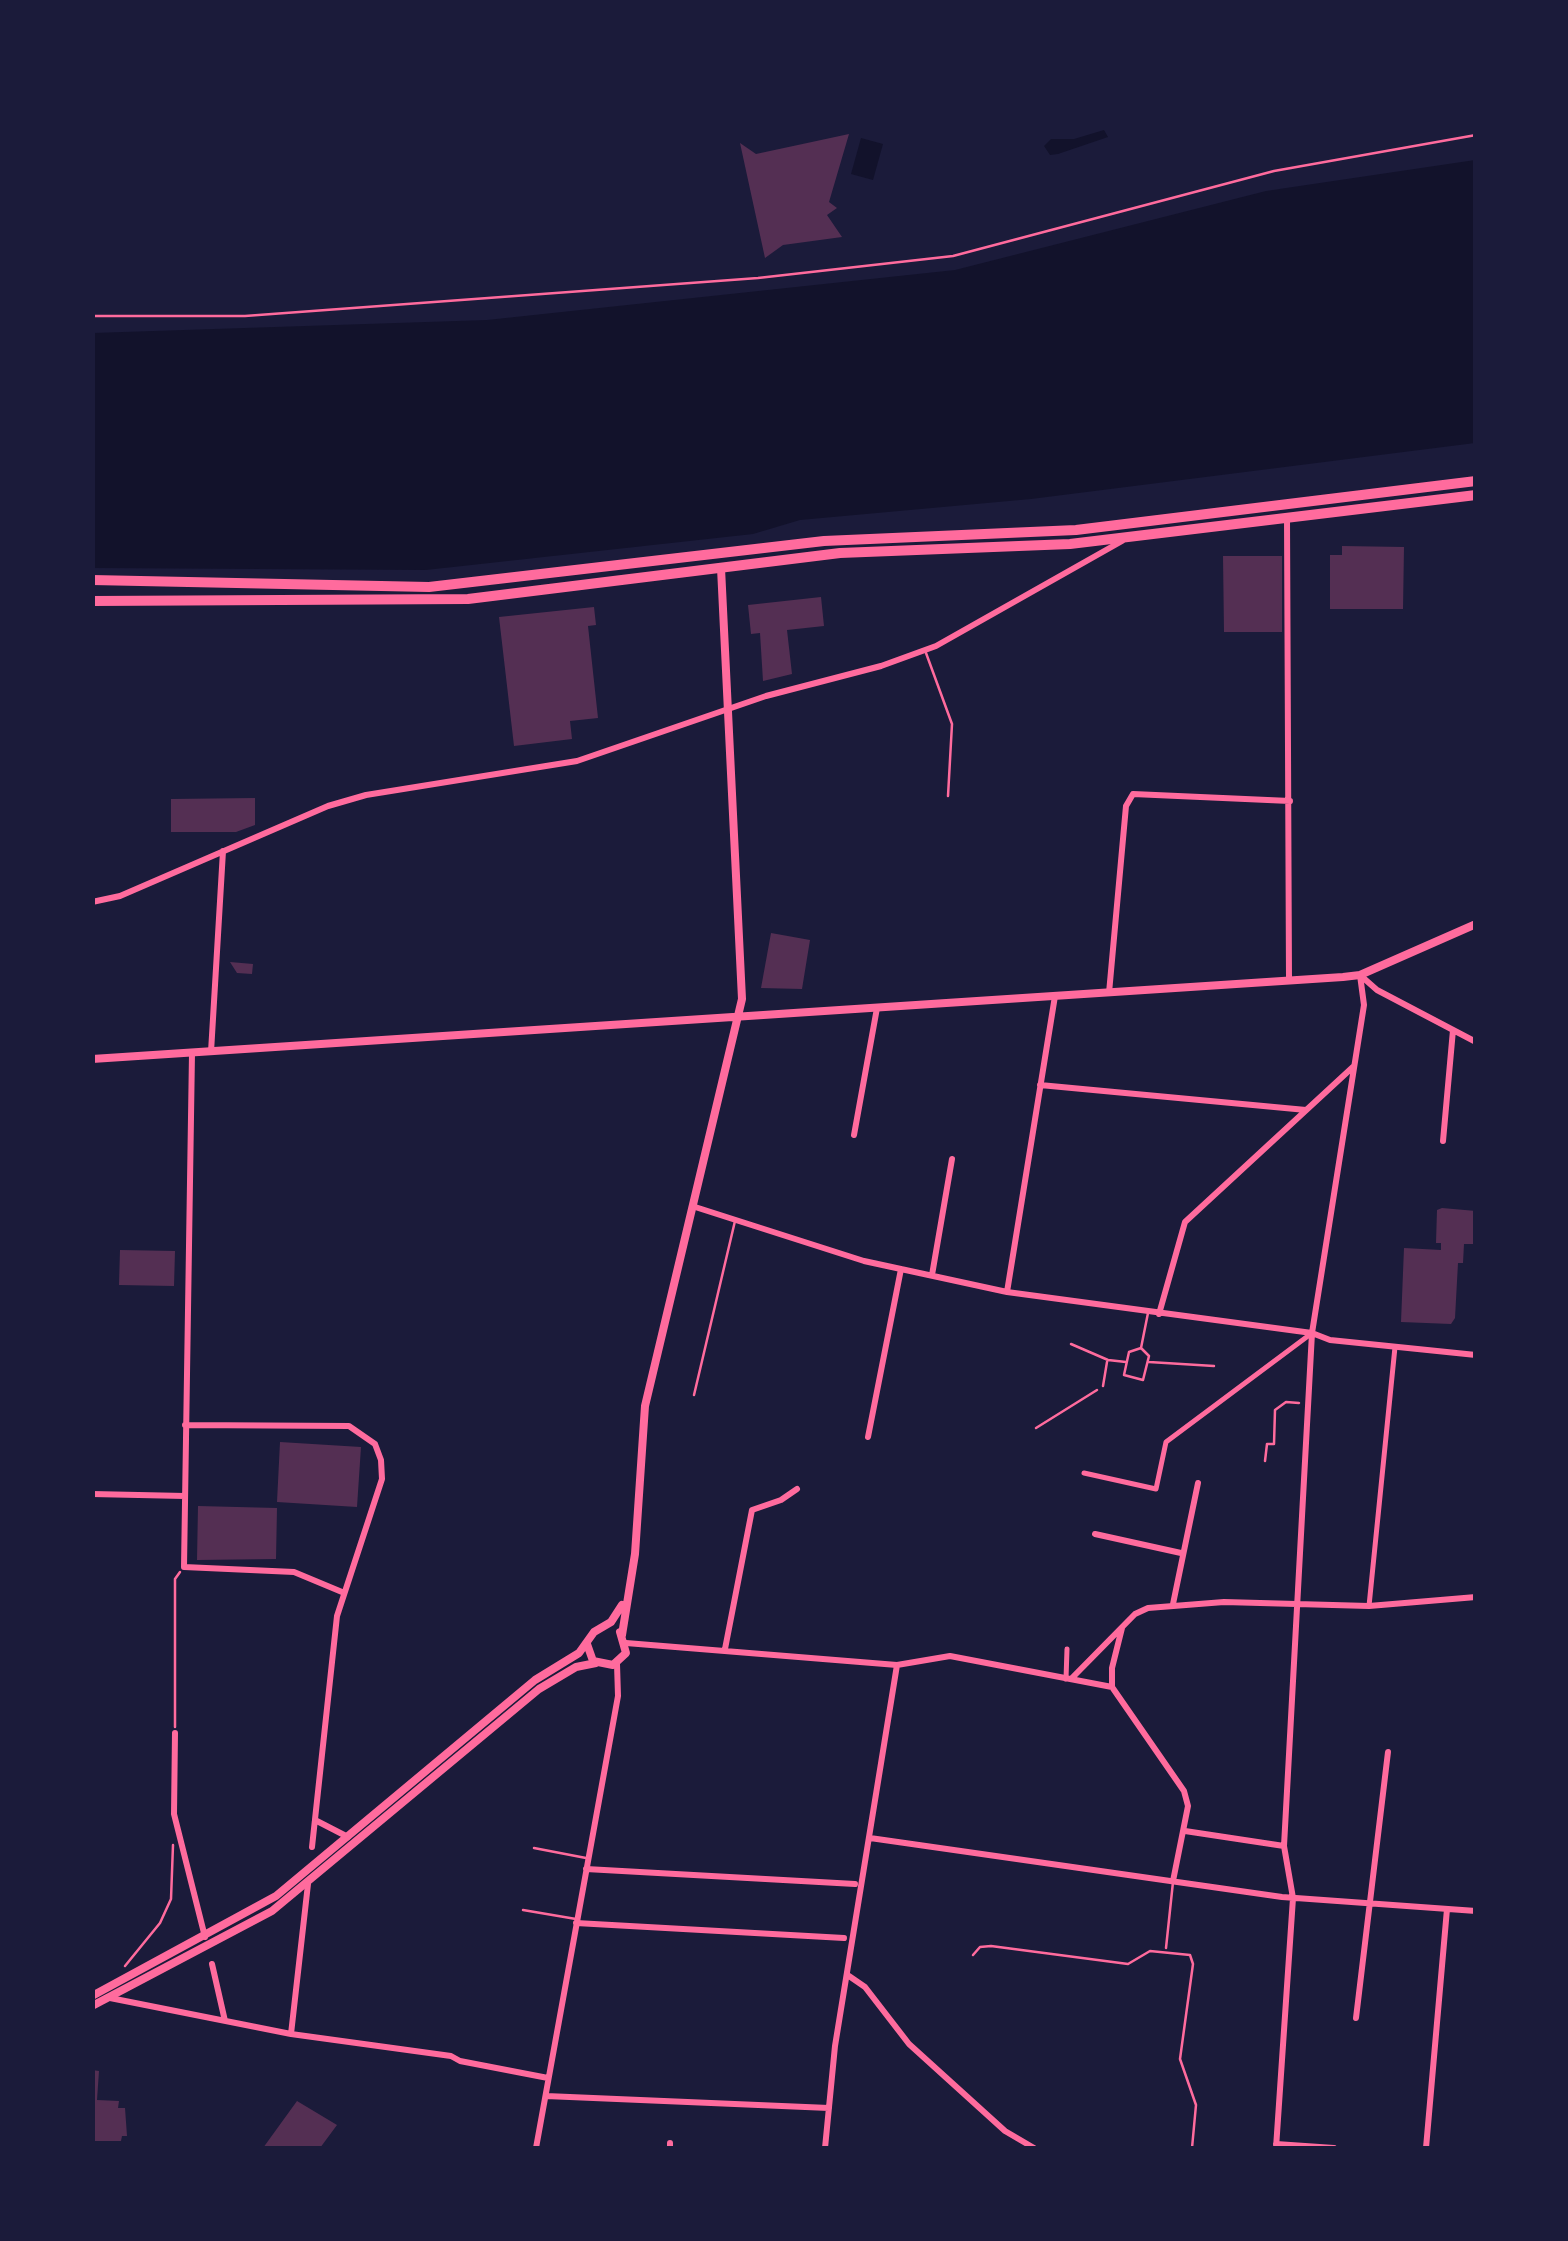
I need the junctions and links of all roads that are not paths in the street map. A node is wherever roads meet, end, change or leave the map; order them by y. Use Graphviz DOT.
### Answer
graph roads {
  1 [pos="1476,480"];
  2 [pos="1476,495"];
  3 [pos="1287,518"];
  4 [pos="1126,538"];
  5 [pos="718,560"];
  6 [pos="92,580"];
  7 [pos="92,601"];
  8 [pos="925,650"];
  9 [pos="726,711"];
  10 [pos="948,796"];
  11 [pos="1290,801"];
  12 [pos="223,850"];
  13 [pos="92,902"];
  14 [pos="1476,924"];
  15 [pos="1360,976"];
  16 [pos="1289,981"];
  17 [pos="1109,993"];
  18 [pos="1054,996"];
  19 [pos="878,1008"];
  20 [pos="740,1017"];
  21 [pos="1454,1030"];
  22 [pos="1476,1042"];
  23 [pos="211,1052"];
  24 [pos="192,1053"];
  25 [pos="92,1060"];
  26 [pos="1355,1065"];
  27 [pos="1040,1085"];
  28 [pos="1307,1110"];
  29 [pos="854,1135"];
  30 [pos="1443,1141"];
  31 [pos="952,1159"];
  32 [pos="692,1206"];
  33 [pos="736,1221"];
  34 [pos="901,1269"];
  35 [pos="932,1275"];
  36 [pos="1007,1292"];
  37 [pos="1148,1312"];
  38 [pos="1159,1314"];
  39 [pos="1312,1333"];
  40 [pos="1071,1344"];
  41 [pos="1395,1347"];
  42 [pos="1141,1348"];
  43 [pos="1476,1355"];
  44 [pos="1108,1360"];
  45 [pos="1127,1362"];
  46 [pos="1148,1362"];
  47 [pos="1214,1366"];
  48 [pos="1103,1386"];
  49 [pos="694,1395"];
  50 [pos="186,1425"];
  51 [pos="868,1437"];
  52 [pos="1084,1473"];
  53 [pos="1198,1483"];
  54 [pos="797,1489"];
  55 [pos="92,1494"];
  56 [pos="185,1496"];
  57 [pos="1095,1534"];
  58 [pos="1181,1552"];
  59 [pos="342,1592"];
  60 [pos="628,1592"];
  61 [pos="1476,1598"];
  62 [pos="1173,1605"];
  63 [pos="1369,1606"];
  64 [pos="1298,1607"];
  65 [pos="606,1627"];
  66 [pos="1122,1628"];
  67 [pos="624,1639"];
  68 [pos="588,1644"];
  69 [pos="725,1649"];
  70 [pos="1067,1649"];
  71 [pos="599,1664"];
  72 [pos="617,1664"];
  73 [pos="897,1664"];
  74 [pos="1068,1679"];
  75 [pos="616,1680"];
  76 [pos="1112,1687"];
  77 [pos="176,1734"];
  78 [pos="1388,1752"];
  79 [pos="316,1820"];
  80 [pos="1185,1831"];
  81 [pos="349,1838"];
  82 [pos="870,1838"];
  83 [pos="1284,1846"];
  84 [pos="312,1847"];
  85 [pos="534,1848"];
  86 [pos="588,1858"];
  87 [pos="586,1869"];
  88 [pos="1173,1881"];
  89 [pos="308,1884"];
  90 [pos="859,1884"];
  91 [pos="1293,1898"];
  92 [pos="1369,1904"];
  93 [pos="1447,1908"];
  94 [pos="524,1910"];
  95 [pos="1476,1911"];
  96 [pos="576,1921"];
  97 [pos="205,1938"];
  98 [pos="844,1938"];
  99 [pos="1166,1950"];
  100 [pos="974,1955"];
  101 [pos="212,1964"];
  102 [pos="849,1976"];
  103 [pos="92,1996"];
  104 [pos="109,1998"];
  105 [pos="92,2006"];
  106 [pos="1356,2018"];
  107 [pos="225,2021"];
  108 [pos="290,2034"];
  109 [pos="548,2078"];
  110 [pos="546,2096"];
  111 [pos="830,2108"];
  112 [pos="1276,2146"];
  113 [pos="536,2148"];
  114 [pos="825,2148"];
  115 [pos="1034,2148"];
  116 [pos="1192,2148"];
  117 [pos="1334,2148"];
  118 [pos="1426,2148"];
  1 -- 5 [label="main road"];
  2 -- 3 [label="main road"];
  3 -- 4 [label="main road"];
  3 -- 11 [label="street"];
  4 -- 5 [label="main road"];
  4 -- 8 [label="street"];
  5 -- 6 [label="main road"];
  5 -- 7 [label="main road"];
  5 -- 9 [label="street"];
  8 -- 9 [label="street"];
  8 -- 10 [label="lane"];
  9 -- 12 [label="street"];
  9 -- 20 [label="street"];
  11 -- 16 [label="street"];
  11 -- 17 [label="street"];
  12 -- 13 [label="street"];
  12 -- 23 [label="street"];
  14 -- 15 [label="street"];
  15 -- 16 [label="street"];
  15 -- 21 [label="street"];
  15 -- 26 [label="street"];
  16 -- 17 [label="street"];
  17 -- 18 [label="street"];
  18 -- 19 [label="street"];
  18 -- 27 [label="street"];
  19 -- 20 [label="street"];
  19 -- 29 [label="street"];
  20 -- 23 [label="street"];
  20 -- 32 [label="street"];
  21 -- 22 [label="street"];
  21 -- 30 [label="street"];
  23 -- 24 [label="street"];
  24 -- 25 [label="street"];
  24 -- 50 [label="street"];
  26 -- 28 [label="street"];
  26 -- 39 [label="street"];
  27 -- 28 [label="street"];
  27 -- 36 [label="street"];
  28 -- 38 [label="street"];
  31 -- 35 [label="street"];
  32 -- 33 [label="street"];
  32 -- 60 [label="street"];
  33 -- 34 [label="street"];
  33 -- 49 [label="lane"];
  34 -- 35 [label="street"];
  34 -- 51 [label="street"];
  35 -- 36 [label="street"];
  36 -- 37 [label="street"];
  37 -- 38 [label="street"];
  37 -- 42 [label="lane"];
  38 -- 39 [label="street"];
  39 -- 41 [label="street"];
  39 -- 52 [label="street"];
  39 -- 64 [label="street"];
  40 -- 44 [label="lane"];
  41 -- 43 [label="street"];
  41 -- 63 [label="street"];
  42 -- 45 [label="lane"];
  42 -- 46 [label="lane"];
  44 -- 45 [label="lane"];
  44 -- 48 [label="lane"];
  45 -- 46 [label="lane"];
  46 -- 47 [label="lane"];
  50 -- 56 [label="street"];
  50 -- 59 [label="street"];
  53 -- 58 [label="street"];
  54 -- 69 [label="street"];
  55 -- 56 [label="street"];
  56 -- 59 [label="street"];
  57 -- 58 [label="street"];
  58 -- 62 [label="street"];
  59 -- 79 [label="street"];
  60 -- 65 [label="street"];
  60 -- 67 [label="street"];
  61 -- 63 [label="street"];
  62 -- 64 [label="street"];
  62 -- 66 [label="street"];
  63 -- 64 [label="street"];
  64 -- 83 [label="street"];
  65 -- 67 [label="street"];
  65 -- 68 [label="street"];
  66 -- 74 [label="street"];
  66 -- 76 [label="street"];
  67 -- 69 [label="street"];
  67 -- 72 [label="street"];
  68 -- 71 [label="street"];
  68 -- 81 [label="street"];
  69 -- 73 [label="street"];
  70 -- 74 [label="street"];
  71 -- 72 [label="street"];
  71 -- 75 [label="street"];
  71 -- 89 [label="street"];
  72 -- 75 [label="street"];
  73 -- 74 [label="street"];
  73 -- 82 [label="street"];
  74 -- 76 [label="street"];
  75 -- 86 [label="street"];
  76 -- 80 [label="street"];
  77 -- 97 [label="street"];
  78 -- 92 [label="street"];
  79 -- 81 [label="street"];
  79 -- 84 [label="street"];
  80 -- 83 [label="street"];
  80 -- 88 [label="street"];
  81 -- 97 [label="street"];
  82 -- 88 [label="street"];
  82 -- 90 [label="street"];
  83 -- 91 [label="street"];
  85 -- 86 [label="lane"];
  86 -- 87 [label="street"];
  87 -- 90 [label="street"];
  87 -- 96 [label="street"];
  88 -- 91 [label="street"];
  88 -- 99 [label="lane"];
  89 -- 104 [label="street"];
  89 -- 108 [label="street"];
  90 -- 102 [label="street"];
  91 -- 92 [label="street"];
  91 -- 112 [label="street"];
  92 -- 93 [label="street"];
  92 -- 106 [label="street"];
  93 -- 95 [label="street"];
  93 -- 118 [label="street"];
  94 -- 96 [label="lane"];
  96 -- 98 [label="street"];
  96 -- 109 [label="street"];
  97 -- 103 [label="street"];
  99 -- 100 [label="lane"];
  99 -- 116 [label="lane"];
  101 -- 107 [label="street"];
  102 -- 111 [label="street"];
  102 -- 115 [label="street"];
  104 -- 105 [label="street"];
  104 -- 107 [label="street"];
  107 -- 108 [label="street"];
  108 -- 109 [label="street"];
  109 -- 110 [label="street"];
  110 -- 111 [label="street"];
  110 -- 113 [label="street"];
  111 -- 114 [label="street"];
  112 -- 117 [label="street"];
}
